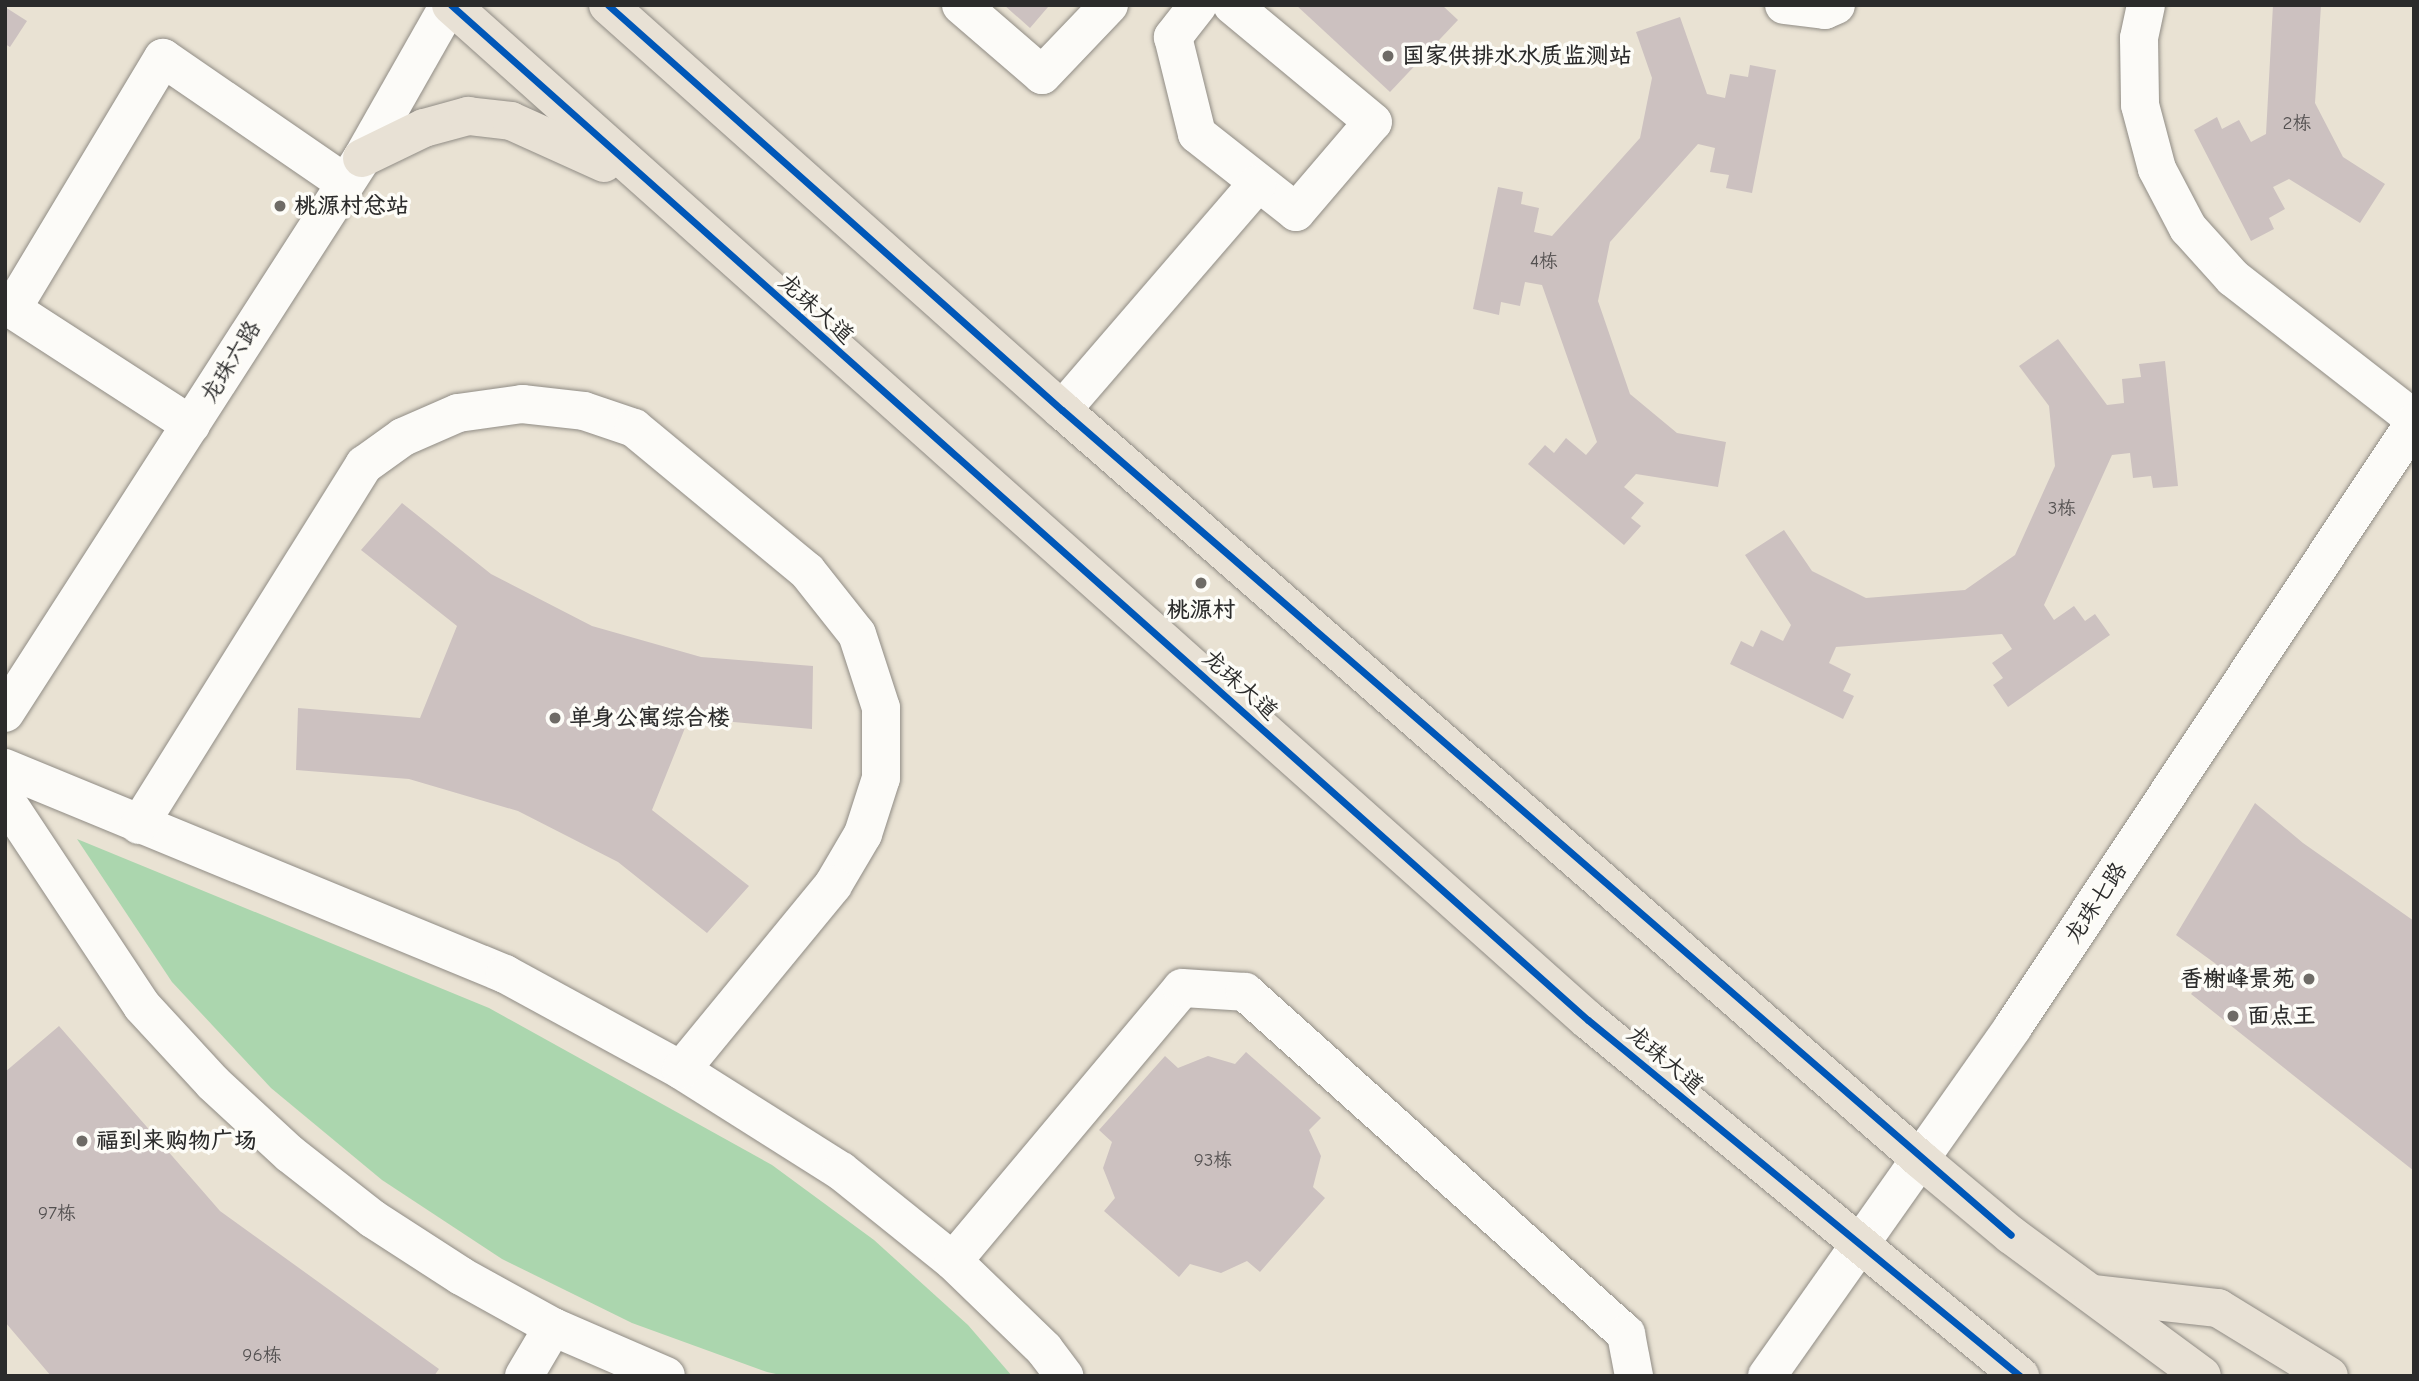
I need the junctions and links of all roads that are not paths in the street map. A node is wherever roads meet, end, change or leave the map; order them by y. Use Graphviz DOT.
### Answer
graph roads {
  1 [pos="450,5"];
  2 [pos="608,5"];
  3 [pos="961,5"];
  4 [pos="1109,5"];
  5 [pos="1198,5"];
  6 [pos="1231,5"];
  7 [pos="1784,5"];
  8 [pos="1836,5"];
  9 [pos="2146,5"];
  10 [pos="354,171"];
  11 [pos="1257,184"];
  12 [pos="670,205"];
  13 [pos="1062,410"];
  14 [pos="2414,421"];
  15 [pos="191,425"];
  16 [pos="5,713"];
  17 [pos="5,768"];
  18 [pos="5,799"];
  19 [pos="139,825"];
  20 [pos="681,1070"];
  21 [pos="1920,1159"];
  22 [pos="1858,1247"];
  23 [pos="953,1261"];
  24 [pos="2093,1294"];
  25 [pos="553,1327"];
  26 [pos="524,1376"];
  27 [pos="666,1376"];
  28 [pos="1064,1376"];
  29 [pos="1634,1376"];
  30 [pos="1767,1376"];
  31 [pos="2020,1376"];
  32 [pos="2202,1376"];
  33 [pos="2329,1376"];
  1 -- 10 [label="street, 龙珠六路"];
  1 -- 12 [label="main road, 龙珠大道"];
  2 -- 13 [label="main road"];
  3 -- 4 [label="street"];
  5 -- 11 [label="street"];
  6 -- 11 [label="street"];
  7 -- 8 [label="street"];
  9 -- 14 [label="street"];
  10 -- 12 [label="main road"];
  10 -- 15 [label="street, 龙珠六路"];
  10 -- 15 [label="street"];
  11 -- 13 [label="street"];
  12 -- 22 [label="main road, 龙珠大道"];
  13 -- 21 [label="main road"];
  14 -- 21 [label="street, 龙珠七路"];
  15 -- 16 [label="street, 龙珠六路"];
  17 -- 19 [label="street"];
  18 -- 25 [label="street"];
  19 -- 20 [label="street"];
  19 -- 20 [label="street"];
  20 -- 23 [label="street"];
  21 -- 22 [label="street, 龙珠七路"];
  21 -- 24 [label="main road"];
  22 -- 30 [label="street, 龙珠七路"];
  22 -- 31 [label="main road, 龙珠大道"];
  23 -- 28 [label="street"];
  23 -- 29 [label="street"];
  24 -- 32 [label="main road"];
  24 -- 33 [label="main road"];
  25 -- 26 [label="street"];
  25 -- 27 [label="street"];
}
